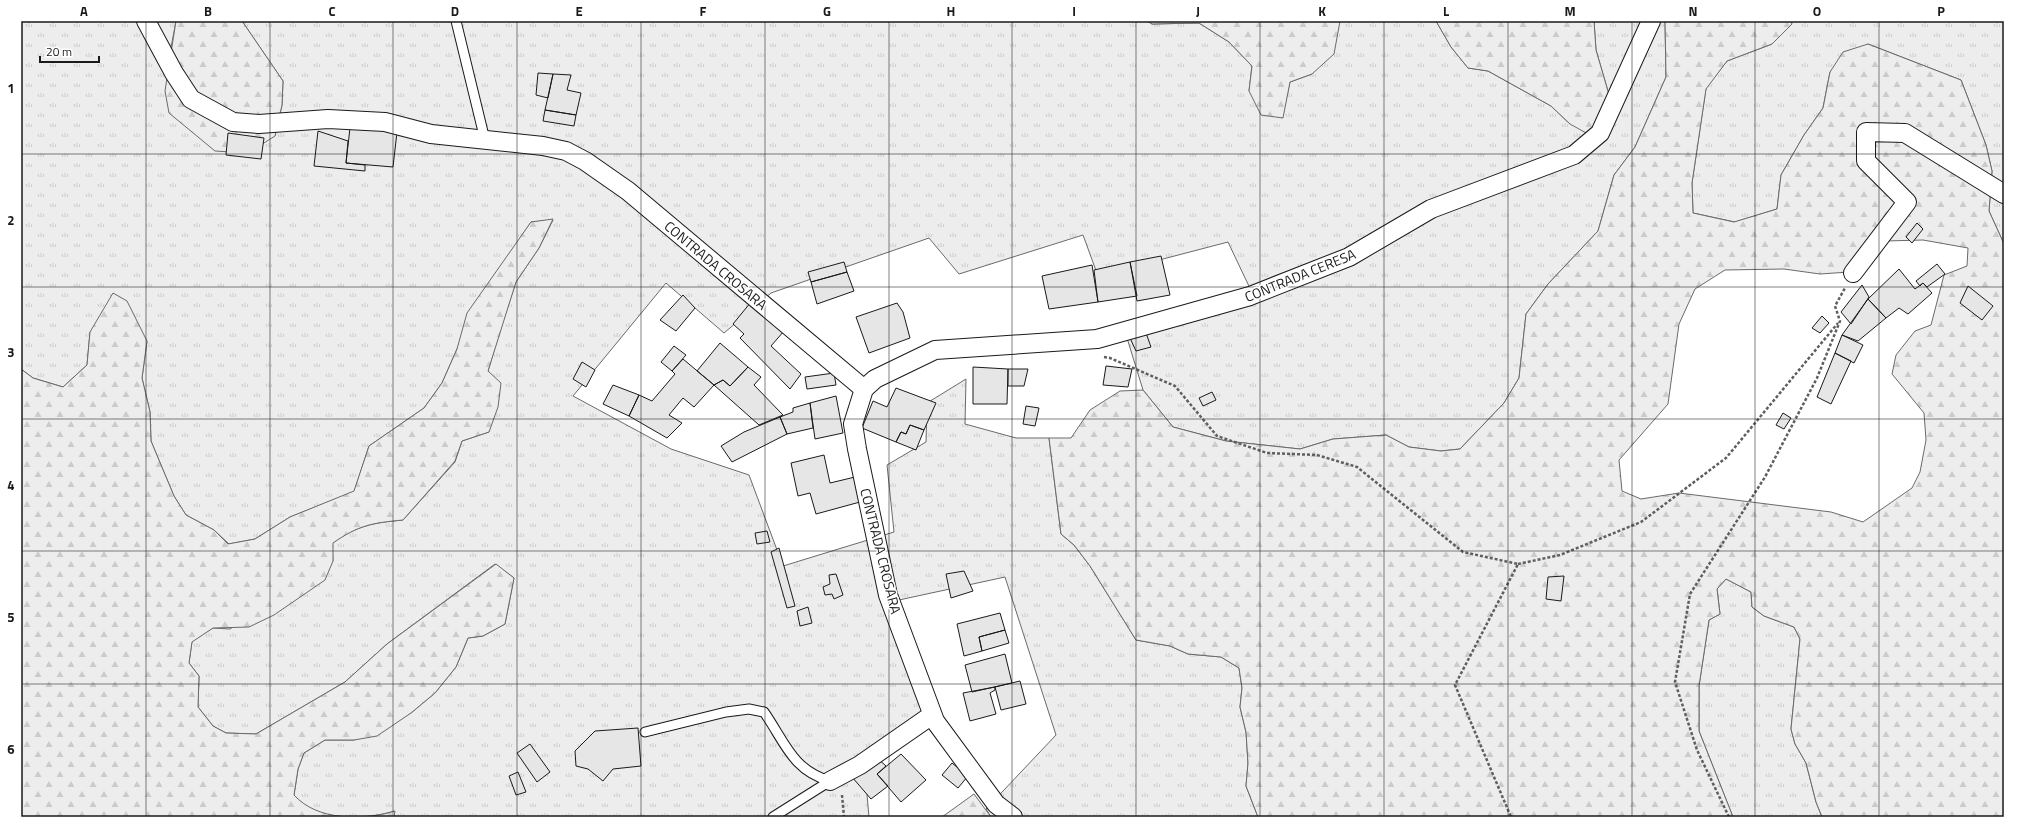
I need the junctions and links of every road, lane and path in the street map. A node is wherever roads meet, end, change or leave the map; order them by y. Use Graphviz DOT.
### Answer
graph roads {
  1 [pos="146,21"];
  2 [pos="456,21"];
  3 [pos="1651,21"];
  4 [pos="485,140"];
  5 [pos="2004,194"];
  6 [pos="1853,273"];
  7 [pos="1840,321"];
  8 [pos="1102,357"];
  9 [pos="864,389"];
  10 [pos="1518,564"];
  11 [pos="932,715"];
  12 [pos="645,732"];
  13 [pos="830,782"];
  14 [pos="773,817"];
  15 [pos="1013,817"];
  16 [pos="1511,817"];
  17 [pos="1729,817"];
  1 -- 4 [label="street, CONTRADA CROSARA"];
  2 -- 4 [label="lane"];
  3 -- 9 [label="street, CONTRADA CERESA"];
  4 -- 9 [label="street, CONTRADA CROSARA"];
  5 -- 6 [label="street"];
  6 -- 7 [label="path"];
  7 -- 10 [label="path"];
  7 -- 17 [label="path"];
  8 -- 10 [label="path"];
  9 -- 11 [label="street, CONTRADA CROSARA"];
  10 -- 16 [label="path"];
  11 -- 13 [label="street"];
  11 -- 15 [label="street, CONTRADA CROSARA"];
  12 -- 13 [label="lane"];
  13 -- 14 [label="lane"];
}
